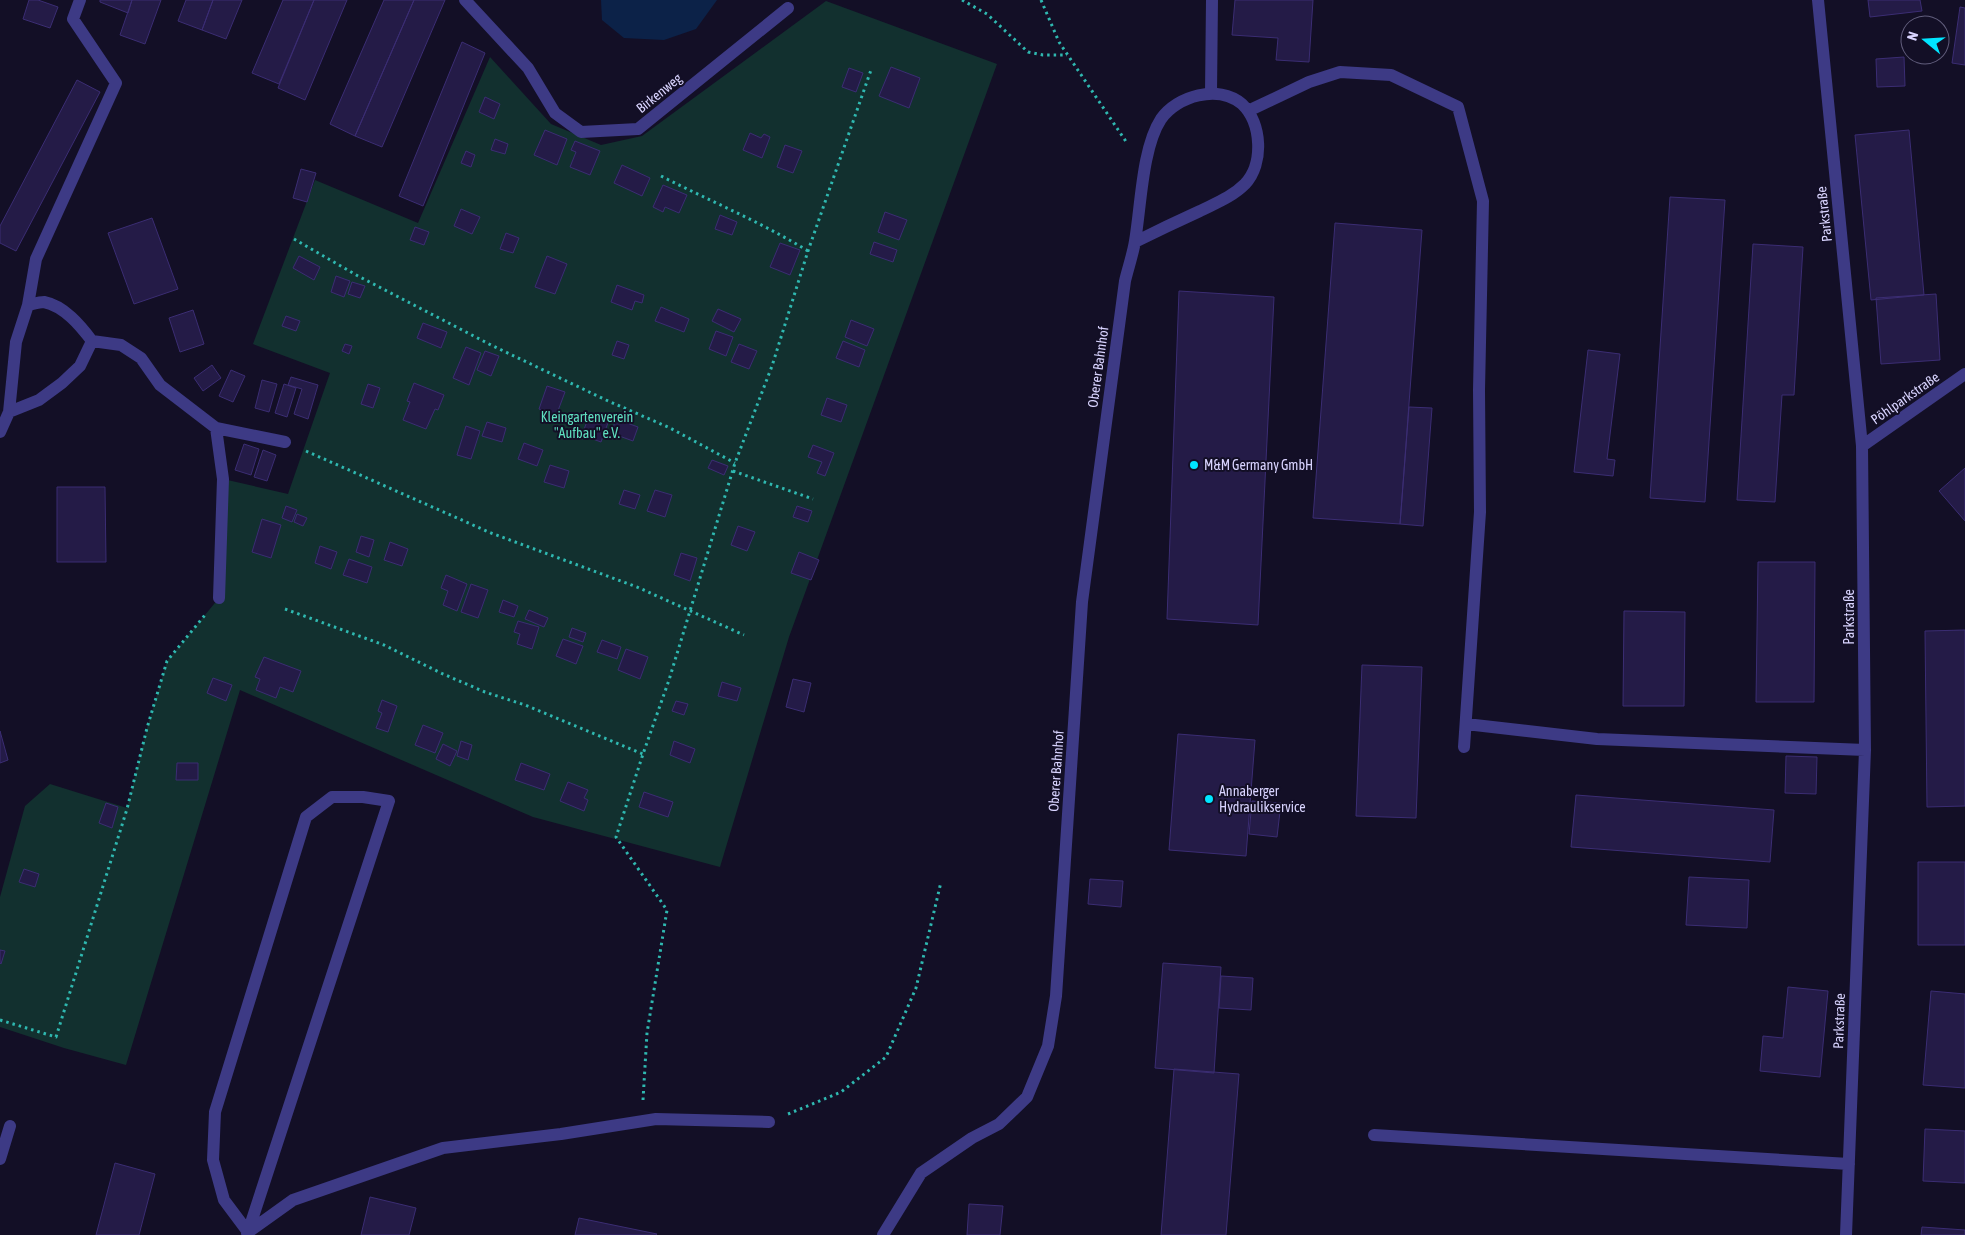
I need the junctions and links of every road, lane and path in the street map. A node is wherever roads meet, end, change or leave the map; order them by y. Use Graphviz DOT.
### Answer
graph roads {
  1 [pos="80,0"];
  2 [pos="465,0"];
  3 [pos="962,0"];
  4 [pos="1041,0"];
  5 [pos="1212,0"];
  6 [pos="1818,0"];
  7 [pos="788,8"];
  8 [pos="1068,55"];
  9 [pos="870,70"];
  10 [pos="1211,93"];
  11 [pos="1248,111"];
  12 [pos="1147,162"];
  13 [pos="661,176"];
  14 [pos="294,239"];
  15 [pos="1135,242"];
  16 [pos="808,251"];
  17 [pos="28,305"];
  18 [pos="92,341"];
  19 [pos="1965,374"];
  20 [pos="9,412"];
  21 [pos="216,428"];
  22 [pos="0,432"];
  23 [pos="285,442"];
  24 [pos="1862,446"];
  25 [pos="736,463"];
  26 [pos="734,471"];
  27 [pos="813,499"];
  28 [pos="219,598"];
  29 [pos="285,609"];
  30 [pos="690,611"];
  31 [pos="744,635"];
  32 [pos="1466,724"];
  33 [pos="1464,747"];
  34 [pos="1865,750"];
  35 [pos="643,754"];
  36 [pos="940,882"];
  37 [pos="0,1020"];
  38 [pos="643,1121"];
  39 [pos="769,1122"];
  40 [pos="10,1126"];
  41 [pos="1374,1135"];
  42 [pos="0,1159"];
  43 [pos="1849,1164"];
  44 [pos="247,1233"];
  45 [pos="883,1235"];
  46 [pos="1846,1235"];
  1 -- 17 [label="street"];
  2 -- 7 [label="street, Birkenweg"];
  3 -- 8 [label="path"];
  4 -- 8 [label="path"];
  5 -- 10 [label="street"];
  6 -- 24 [label="street, Parkstraße"];
  8 -- 12 [label="path"];
  9 -- 16 [label="path"];
  10 -- 11 [label="street"];
  10 -- 12 [label="street, Oberer Bahnhof"];
  11 -- 15 [label="street"];
  11 -- 32 [label="street"];
  12 -- 15 [label="street, Oberer Bahnhof"];
  13 -- 16 [label="path"];
  14 -- 25 [label="path"];
  15 -- 45 [label="street, Oberer Bahnhof"];
  16 -- 25 [label="path"];
  17 -- 18 [label="street"];
  17 -- 20 [label="street"];
  18 -- 20 [label="street"];
  18 -- 21 [label="street"];
  19 -- 24 [label="street, Pöhlparkstraße"];
  20 -- 22 [label="street"];
  21 -- 23 [label="street"];
  21 -- 28 [label="street"];
  23 -- 30 [label="path"];
  24 -- 34 [label="street, Parkstraße"];
  25 -- 26 [label="path"];
  26 -- 27 [label="path"];
  26 -- 30 [label="path"];
  28 -- 37 [label="path"];
  29 -- 35 [label="path"];
  30 -- 31 [label="path"];
  30 -- 35 [label="path"];
  32 -- 33 [label="street"];
  32 -- 34 [label="street"];
  34 -- 43 [label="street, Parkstraße"];
  35 -- 38 [label="path"];
  36 -- 39 [label="path"];
  38 -- 39 [label="street"];
  38 -- 44 [label="street"];
  40 -- 42 [label="street"];
  41 -- 43 [label="street"];
  43 -- 46 [label="street, Parkstraße"];
  44 -- 44 [label="street"];
}
